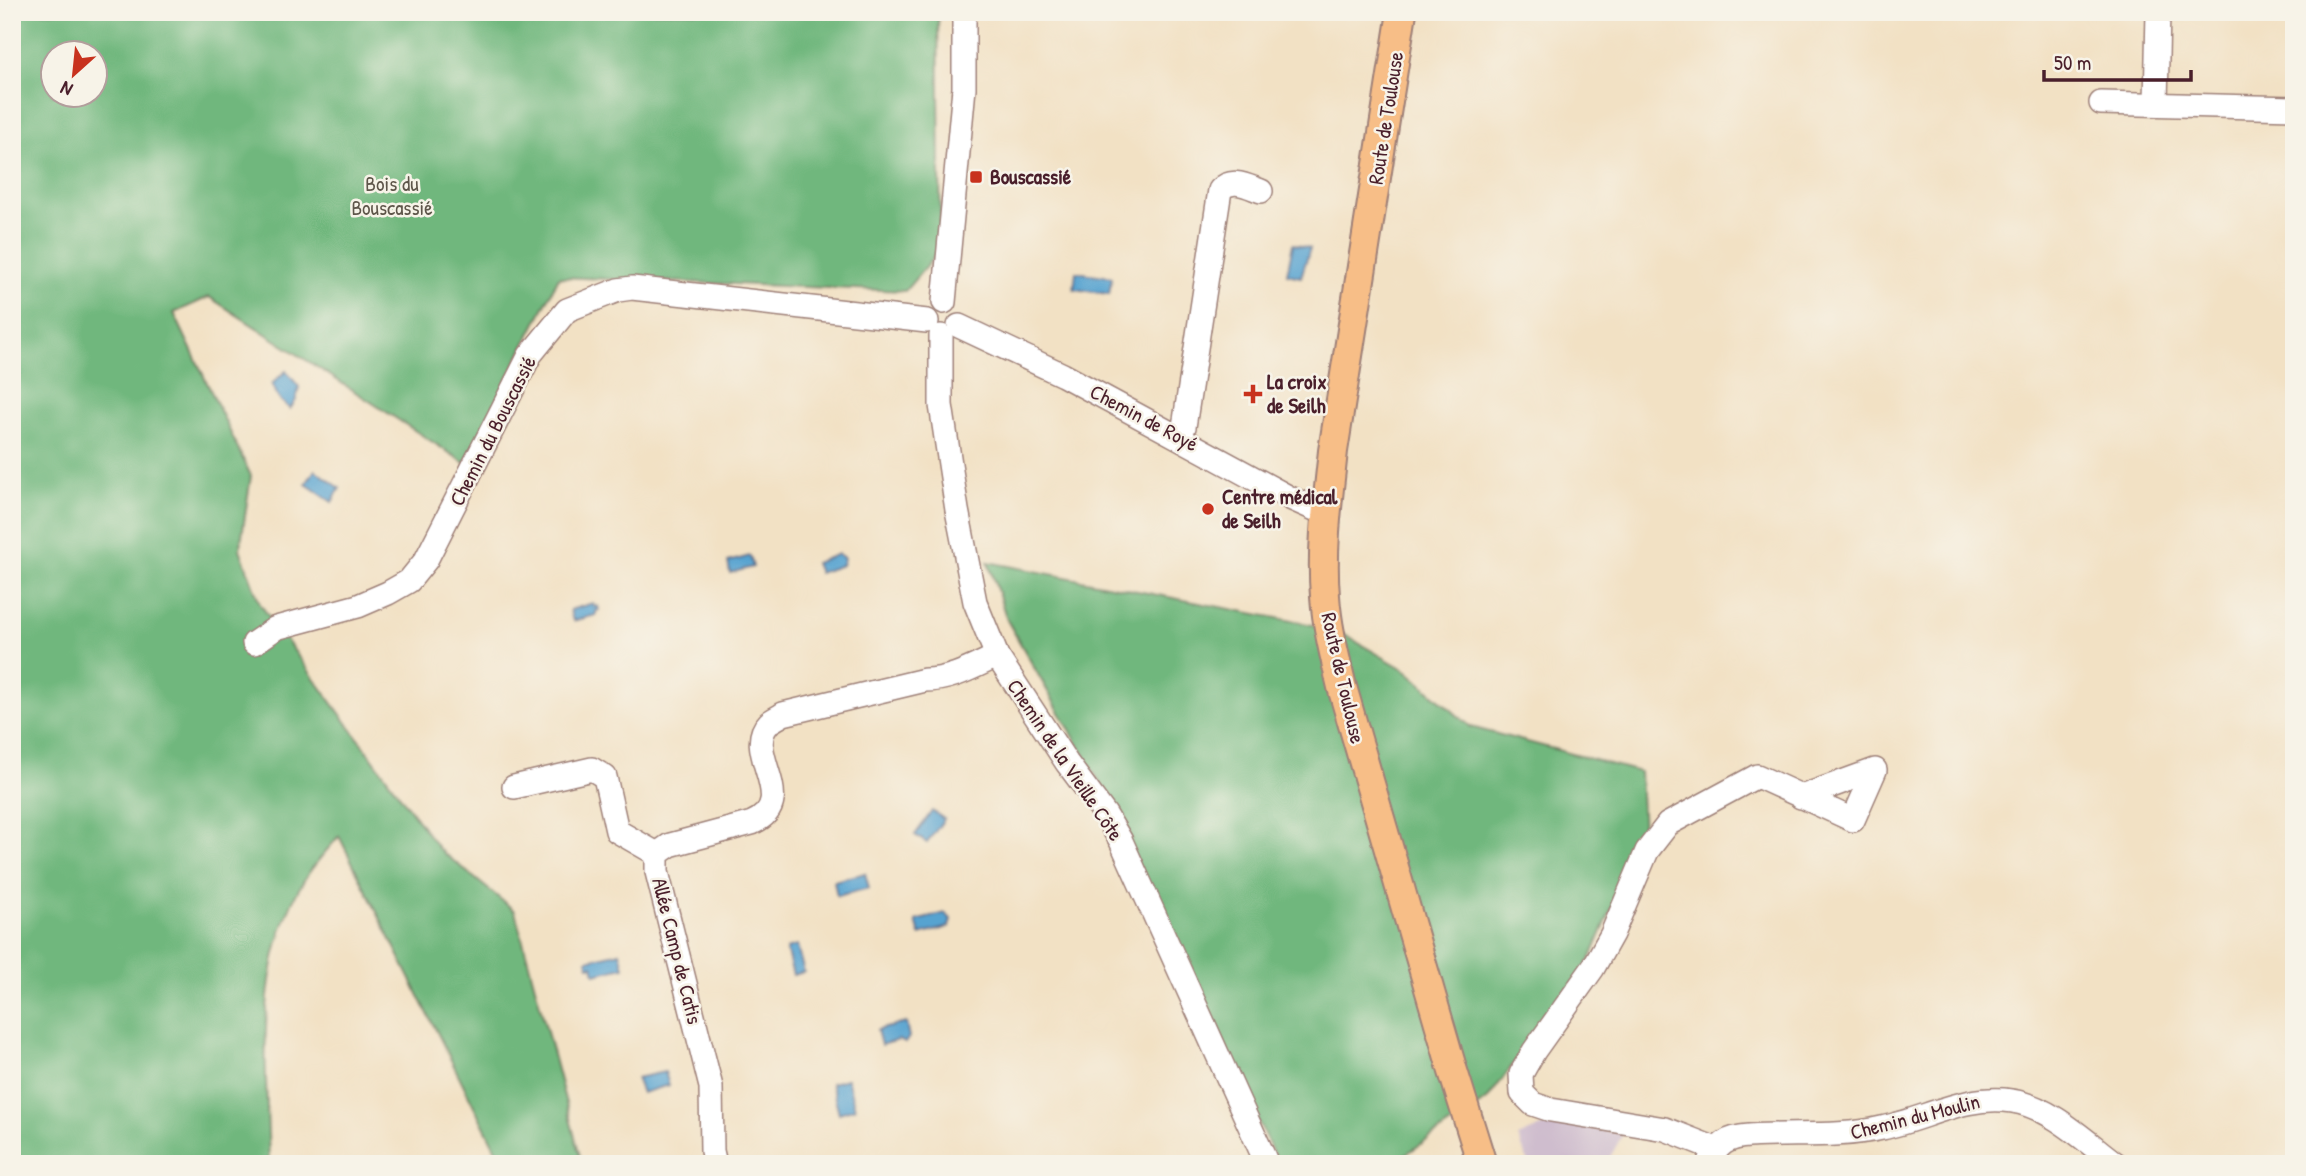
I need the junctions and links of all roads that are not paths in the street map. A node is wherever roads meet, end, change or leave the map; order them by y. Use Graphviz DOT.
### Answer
graph roads {
  1 [pos="964,12"];
  2 [pos="1402,12"];
  3 [pos="2158,12"];
  4 [pos="2101,103"];
  5 [pos="2155,103"];
  6 [pos="2294,108"];
  7 [pos="1261,191"];
  8 [pos="942,328"];
  9 [pos="1178,436"];
  10 [pos="1326,514"];
  11 [pos="254,643"];
  12 [pos="997,656"];
  13 [pos="514,787"];
  14 [pos="1801,797"];
  15 [pos="657,854"];
  16 [pos="1551,1110"];
  17 [pos="1522,1116"];
  18 [pos="1712,1156"];
  19 [pos="715,1164"];
  20 [pos="1267,1164"];
  21 [pos="1482,1164"];
  22 [pos="2116,1164"];
  1 -- 8 [label="street"];
  2 -- 10 [label="main road, Route de Toulouse"];
  3 -- 5 [label="street"];
  4 -- 5 [label="street"];
  5 -- 6 [label="street"];
  7 -- 9 [label="street"];
  8 -- 9 [label="street, Chemin de Royé"];
  8 -- 11 [label="street, Chemin du Bouscassié"];
  8 -- 12 [label="street, Chemin de la Vieille Côte"];
  9 -- 10 [label="street, Chemin de Royé"];
  10 -- 21 [label="main road, Route de Toulouse"];
  12 -- 15 [label="street, Allée Camp de Catis"];
  12 -- 20 [label="street, Chemin de la Vieille Côte"];
  13 -- 15 [label="street"];
  14 -- 16 [label="street"];
  15 -- 19 [label="street, Allée Camp de Catis"];
  16 -- 17 [label="street"];
  16 -- 18 [label="street"];
  18 -- 22 [label="street, Chemin du Moulin"];
}
